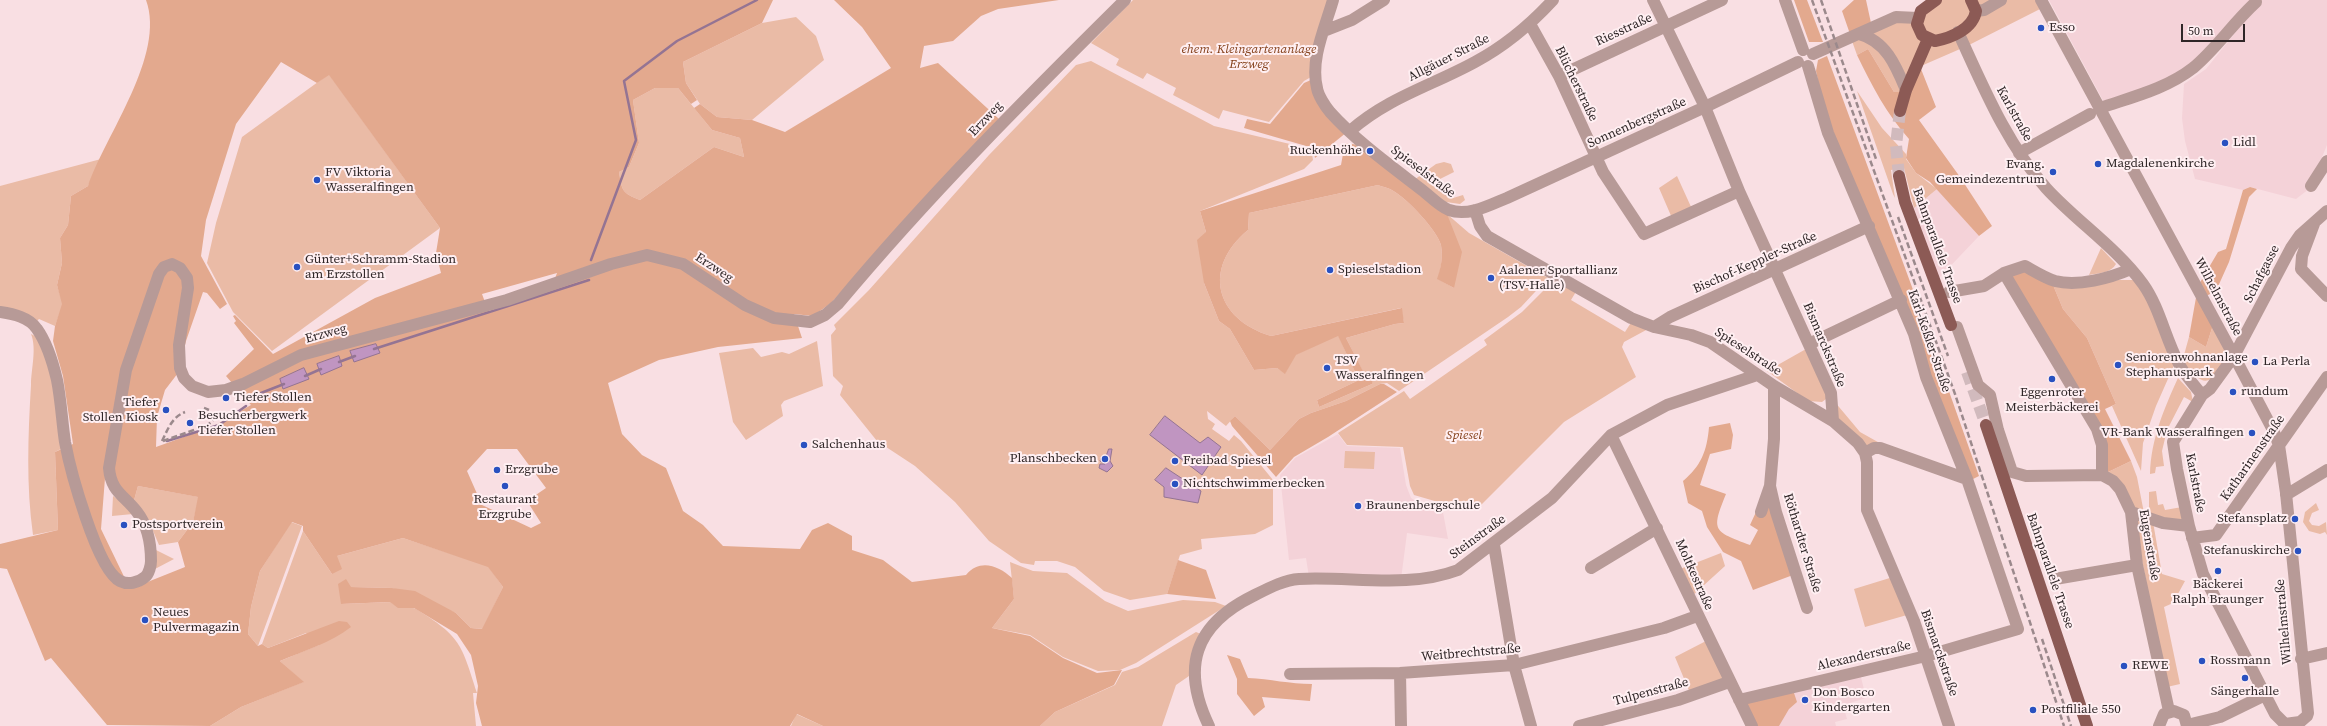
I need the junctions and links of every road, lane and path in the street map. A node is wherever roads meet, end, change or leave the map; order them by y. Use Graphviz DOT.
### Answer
graph roads {
  1 [pos="1126,0"];
  2 [pos="1333,0"];
  3 [pos="1384,0"];
  4 [pos="1553,0"];
  5 [pos="1653,0"];
  6 [pos="1722,0"];
  7 [pos="1785,0"];
  8 [pos="1936,0"];
  9 [pos="1971,0"];
  10 [pos="2001,0"];
  11 [pos="2041,0"];
  12 [pos="2256,2"];
  13 [pos="1976,11"];
  14 [pos="1918,18"];
  15 [pos="1530,24"];
  16 [pos="1666,26"];
  17 [pos="1324,31"];
  18 [pos="1958,32"];
  19 [pos="1859,34"];
  20 [pos="1928,39"];
  21 [pos="1808,52"];
  22 [pos="1803,64"];
  23 [pos="1559,76"];
  24 [pos="1906,90"];
  25 [pos="1705,107"];
  26 [pos="1900,111"];
  27 [pos="2095,111"];
  28 [pos="1350,131"];
  29 [pos="2019,152"];
  30 [pos="1595,157"];
  31 [pos="2327,161"];
  32 [pos="1898,176"];
  33 [pos="2311,186"];
  34 [pos="1740,191"];
  35 [pos="1475,210"];
  36 [pos="2327,211"];
  37 [pos="2316,219"];
  38 [pos="1869,226"];
  39 [pos="1775,269"];
  40 [pos="2131,269"];
  41 [pos="2004,273"];
  42 [pos="1949,292"];
  43 [pos="2327,296"];
  44 [pos="1901,300"];
  45 [pos="0,312"];
  46 [pos="1954,326"];
  47 [pos="1654,327"];
  48 [pos="1808,344"];
  49 [pos="2234,356"];
  50 [pos="1757,375"];
  51 [pos="2327,377"];
  52 [pos="1774,386"];
  53 [pos="2202,395"];
  54 [pos="1833,421"];
  55 [pos="1986,425"];
  56 [pos="1611,435"];
  57 [pos="2279,445"];
  58 [pos="1865,453"];
  59 [pos="2327,470"];
  60 [pos="2102,475"];
  61 [pos="1967,479"];
  62 [pos="1770,486"];
  63 [pos="2286,495"];
  64 [pos="1761,512"];
  65 [pos="2131,512"];
  66 [pos="1658,528"];
  67 [pos="2190,532"];
  68 [pos="1494,545"];
  69 [pos="2137,565"];
  70 [pos="1591,568"];
  71 [pos="2055,579"];
  72 [pos="1807,608"];
  73 [pos="1697,616"];
  74 [pos="2018,629"];
  75 [pos="2327,653"];
  76 [pos="1926,656"];
  77 [pos="2301,659"];
  78 [pos="1514,665"];
  79 [pos="1400,673"];
  80 [pos="1290,674"];
  81 [pos="1730,682"];
  82 [pos="2265,695"];
  83 [pos="1739,700"];
  84 [pos="2169,711"];
  85 [pos="1616,722"];
  86 [pos="2300,722"];
  87 [pos="1209,726"];
  88 [pos="1401,726"];
  89 [pos="1531,726"];
  90 [pos="1580,726"];
  91 [pos="1752,726"];
  92 [pos="1949,726"];
  93 [pos="2087,726"];
  94 [pos="2159,726"];
  95 [pos="2187,726"];
  1 -- 45 [label="street, Erzweg"];
  2 -- 17 [label="street, Spieselstraße"];
  3 -- 17 [label="street"];
  4 -- 15 [label="street, Allgäuer Straße"];
  5 -- 16 [label="street, Bismarckstraße"];
  6 -- 16 [label="street, Riesstraße"];
  7 -- 21 [label="street"];
  8 -- 14 [label="main road"];
  9 -- 13 [label="main road"];
  10 -- 13 [label="street"];
  11 -- 27 [label="street, Wilhelmstraße"];
  12 -- 27 [label="street"];
  13 -- 18 [label="main road"];
  14 -- 19 [label="street"];
  14 -- 20 [label="main road"];
  15 -- 23 [label="street, Blücherstraße"];
  15 -- 28 [label="street, Allgäuer Straße"];
  16 -- 23 [label="street, Riesstraße"];
  16 -- 25 [label="street, Bismarckstraße"];
  17 -- 28 [label="street, Spieselstraße"];
  18 -- 20 [label="main road"];
  18 -- 29 [label="street, Karlstraße"];
  19 -- 21 [label="street"];
  19 -- 24 [label="street"];
  20 -- 24 [label="main road"];
  21 -- 22 [label="street"];
  22 -- 25 [label="street, Sonnenbergstraße"];
  22 -- 38 [label="street, Karl-Keßler-Straße"];
  23 -- 30 [label="street, Blücherstraße"];
  24 -- 26 [label="main road"];
  25 -- 30 [label="street, Sonnenbergstraße"];
  25 -- 34 [label="street, Bismarckstraße"];
  27 -- 29 [label="street"];
  27 -- 49 [label="street, Wilhelmstraße"];
  28 -- 35 [label="street, Spieselstraße"];
  29 -- 40 [label="street, Karlstraße"];
  30 -- 34 [label="street, Blücherstraße"];
  30 -- 35 [label="street, Sonnenbergstraße"];
  31 -- 33 [label="street"];
  32 -- 46 [label="main road, Bahnparallele Trasse"];
  34 -- 39 [label="street, Bismarckstraße"];
  35 -- 47 [label="street, Spieselstraße"];
  36 -- 37 [label="street, Schafgasse"];
  37 -- 43 [label="street"];
  37 -- 49 [label="street, Schafgasse"];
  38 -- 39 [label="street, Bischof-Keppler-Straße"];
  38 -- 44 [label="street, Karl-Keßler-Straße"];
  39 -- 47 [label="street, Bischof-Keppler-Straße"];
  39 -- 48 [label="street, Bismarckstraße"];
  40 -- 41 [label="street"];
  40 -- 53 [label="street, Karlstraße"];
  41 -- 42 [label="street"];
  41 -- 60 [label="street"];
  44 -- 48 [label="street"];
  44 -- 61 [label="street, Karl-Keßler-Straße"];
  46 -- 60 [label="street"];
  47 -- 50 [label="street, Spieselstraße"];
  48 -- 54 [label="street, Bismarckstraße"];
  49 -- 53 [label="street, Schafgasse"];
  49 -- 57 [label="street, Wilhelmstraße"];
  50 -- 52 [label="street, Spieselstraße"];
  50 -- 56 [label="street, Steinstraße"];
  51 -- 57 [label="street, Katharinenstraße"];
  52 -- 54 [label="street, Spieselstraße"];
  52 -- 62 [label="street"];
  53 -- 67 [label="street, Karlstraße"];
  54 -- 58 [label="street"];
  55 -- 93 [label="main road, Bahnparallele Trasse"];
  56 -- 66 [label="street, Moltkestraße"];
  56 -- 68 [label="street, Steinstraße"];
  57 -- 63 [label="street, Wilhelmstraße"];
  57 -- 67 [label="street, Katharinenstraße"];
  58 -- 61 [label="street"];
  58 -- 76 [label="street, Bismarckstraße"];
  59 -- 63 [label="street"];
  60 -- 65 [label="street, Eugenstraße"];
  61 -- 74 [label="street, Karl-Keßler-Straße"];
  62 -- 64 [label="street"];
  62 -- 72 [label="street, Röthardter Straße"];
  63 -- 77 [label="street, Wilhelmstraße"];
  65 -- 67 [label="street, Katharinenstraße"];
  65 -- 69 [label="street, Eugenstraße"];
  66 -- 70 [label="street"];
  66 -- 73 [label="street, Moltkestraße"];
  67 -- 82 [label="street, Karlstraße"];
  68 -- 78 [label="street"];
  68 -- 87 [label="street, Steinstraße"];
  69 -- 71 [label="street"];
  69 -- 84 [label="street, Eugenstraße"];
  73 -- 78 [label="street, Weitbrechtstraße"];
  73 -- 81 [label="street, Moltkestraße"];
  74 -- 76 [label="street, Alexanderstraße"];
  75 -- 77 [label="street"];
  76 -- 83 [label="street, Alexanderstraße"];
  76 -- 92 [label="street, Bismarckstraße"];
  77 -- 86 [label="street, Wilhelmstraße"];
  78 -- 79 [label="street, Weitbrechtstraße"];
  78 -- 89 [label="street"];
  79 -- 80 [label="street, Weitbrechtstraße"];
  79 -- 88 [label="street"];
  81 -- 83 [label="street, Moltkestraße"];
  81 -- 85 [label="street, Tulpenstraße"];
  82 -- 86 [label="street, Karlstraße"];
  82 -- 95 [label="street"];
  83 -- 91 [label="street, Moltkestraße"];
  84 -- 94 [label="street"];
  84 -- 95 [label="street"];
  85 -- 90 [label="street, Tulpenstraße"];
}
